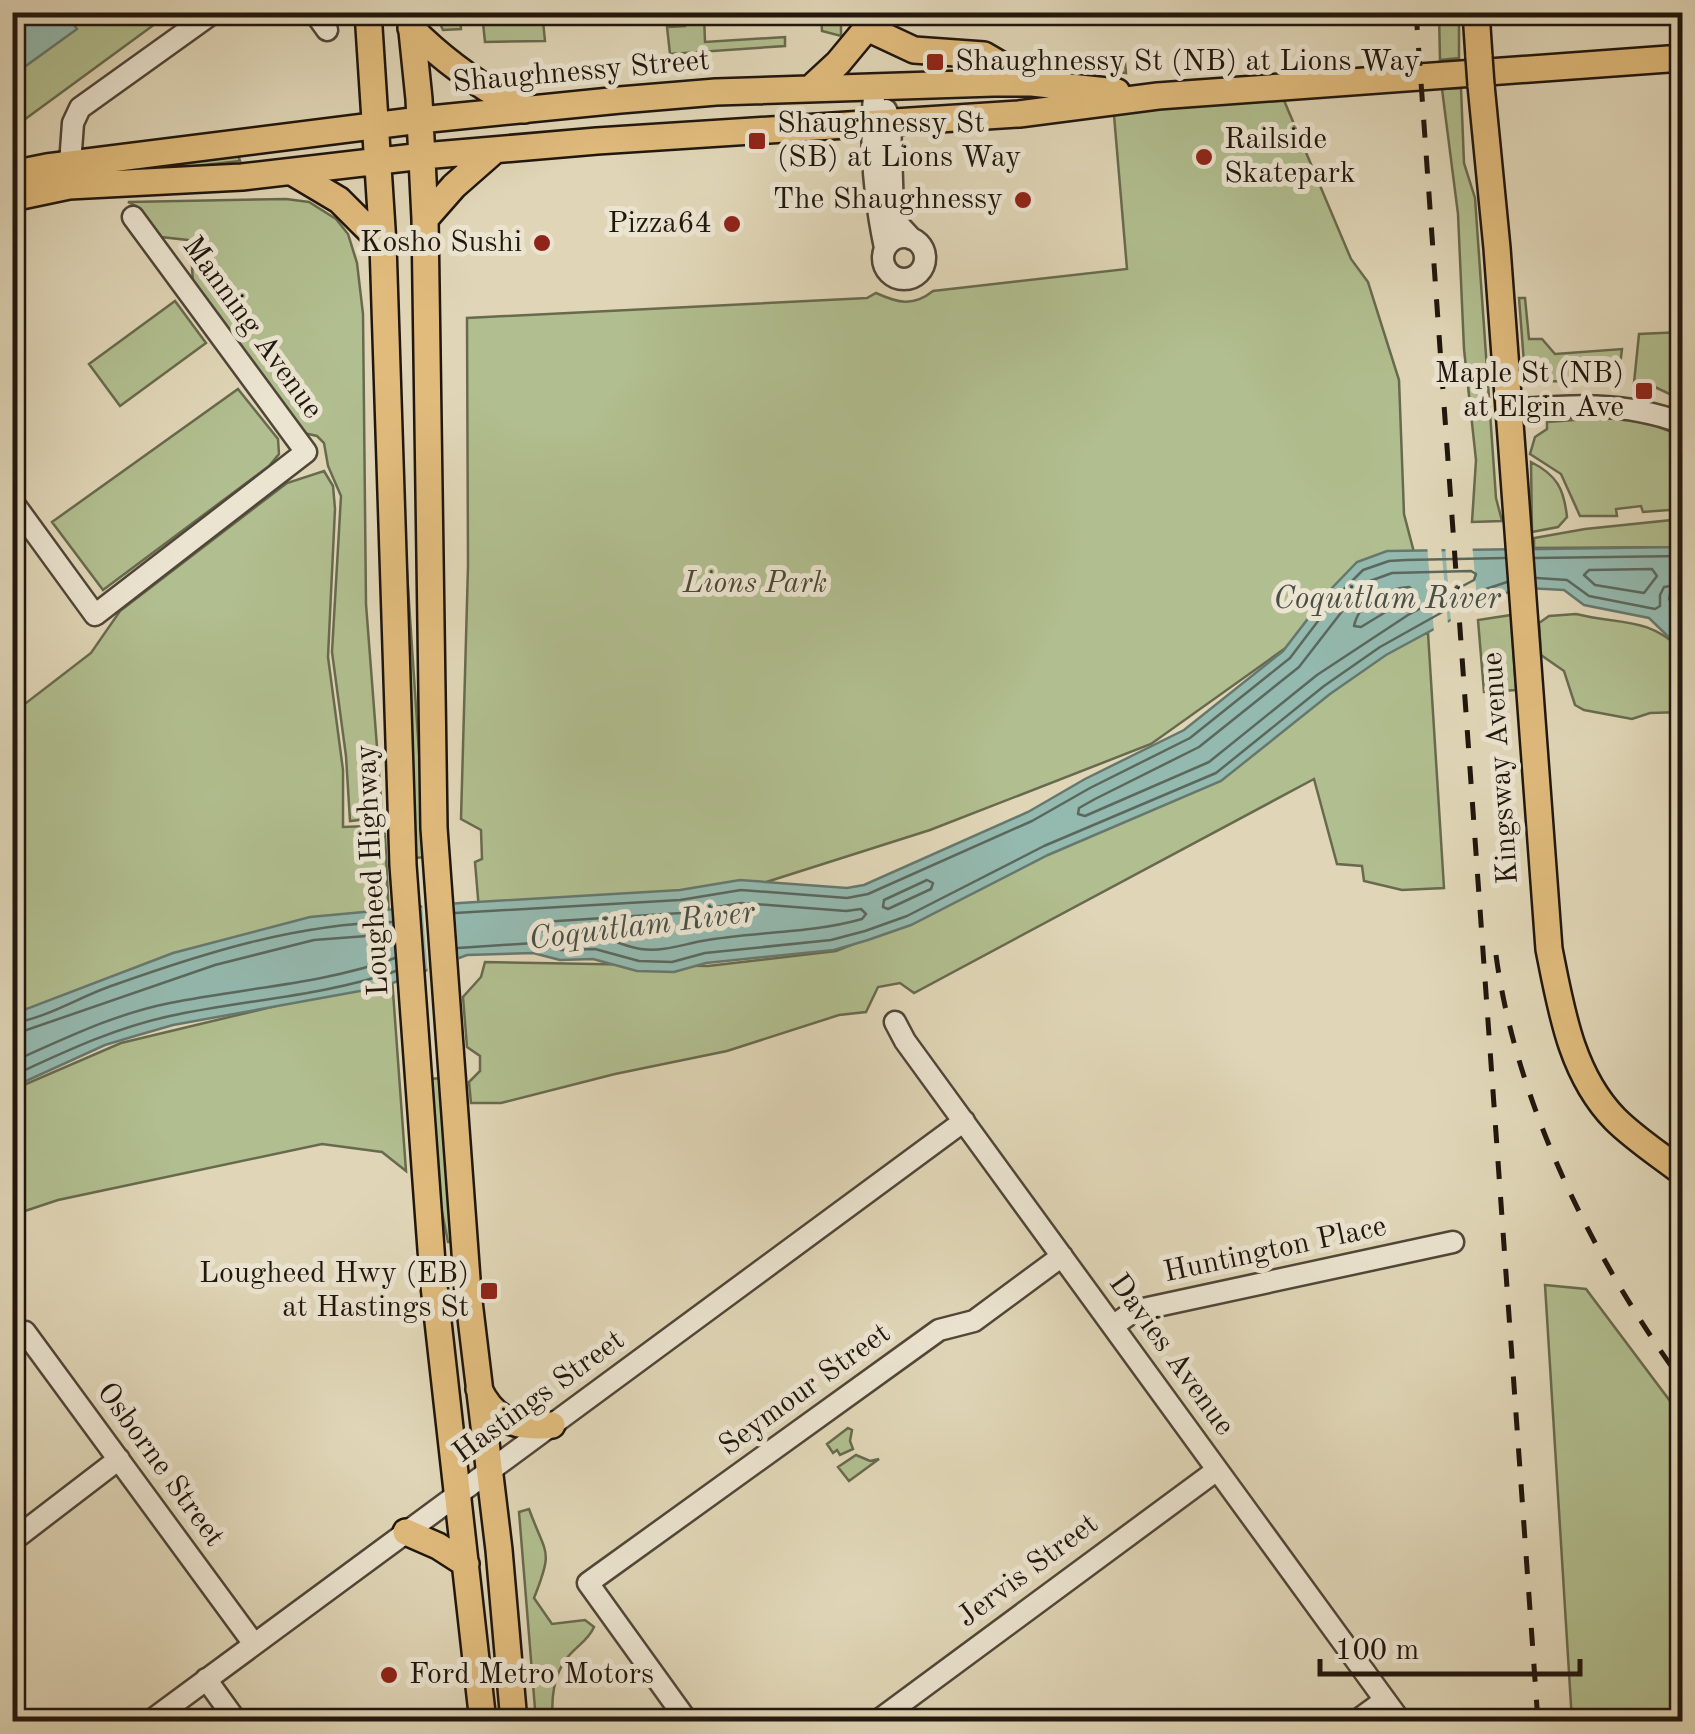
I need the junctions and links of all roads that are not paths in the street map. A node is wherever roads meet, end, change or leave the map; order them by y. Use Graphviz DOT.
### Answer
graph roads {
  1 [pos="214,12"];
  2 [pos="368,12"];
  3 [pos="1476,12"];
  4 [pos="410,20"];
  5 [pos="1682,58"];
  6 [pos="1032,83"];
  7 [pos="875,85"];
  8 [pos="811,88"];
  9 [pos="1158,96"];
  10 [pos="526,110"];
  11 [pos="420,120"];
  12 [pos="881,121"];
  13 [pos="376,125"];
  14 [pos="495,150"];
  15 [pos="423,156"];
  16 [pos="377,161"];
  17 [pos="70,164"];
  18 [pos="292,172"];
  19 [pos="12,174"];
  20 [pos="12,198"];
  21 [pos="133,217"];
  22 [pos="425,219"];
  23 [pos="912,239"];
  24 [pos="382,244"];
  25 [pos="886,248"];
  26 [pos="1508,410"];
  27 [pos="1682,423"];
  28 [pos="12,500"];
  29 [pos="895,1022"];
  30 [pos="964,1122"];
  31 [pos="1682,1172"];
  32 [pos="1453,1242"];
  33 [pos="1062,1256"];
  34 [pos="1113,1326"];
  35 [pos="12,1336"];
  36 [pos="478,1386"];
  37 [pos="552,1425"];
  38 [pos="120,1459"];
  39 [pos="1217,1470"];
  40 [pos="489,1472"];
  41 [pos="458,1494"];
  42 [pos="406,1532"];
  43 [pos="12,1541"];
  44 [pos="466,1564"];
  45 [pos="254,1644"];
  46 [pos="206,1679"];
  47 [pos="1385,1700"];
  48 [pos="149,1722"];
  49 [pos="237,1722"];
  50 [pos="483,1722"];
  51 [pos="514,1722"];
  52 [pos="688,1722"];
  53 [pos="876,1722"];
  54 [pos="1355,1722"];
  55 [pos="1400,1722"];
  1 -- 17 [label="street"];
  2 -- 13 [label="main road, Lougheed Highway"];
  3 -- 26 [label="main road, Kingsway Avenue, bridge"];
  4 -- 10 [label="main road"];
  4 -- 11 [label="main road"];
  5 -- 9 [label="main road, Shaughnessy Street"];
  6 -- 7 [label="main road, Shaughnessy Street"];
  6 -- 8 [label="main road"];
  6 -- 9 [label="main road, Shaughnessy Street"];
  7 -- 8 [label="main road, Shaughnessy Street"];
  7 -- 12 [label="street"];
  8 -- 10 [label="main road, Shaughnessy Street"];
  9 -- 12 [label="main road, Shaughnessy Street"];
  10 -- 11 [label="main road, Shaughnessy Street"];
  11 -- 13 [label="main road, Shaughnessy Street"];
  11 -- 15 [label="main road"];
  12 -- 14 [label="main road, Shaughnessy Street"];
  12 -- 23 [label="street"];
  12 -- 25 [label="street"];
  13 -- 16 [label="main road, Lougheed Highway"];
  13 -- 17 [label="main road, Shaughnessy Street"];
  14 -- 15 [label="main road, Shaughnessy Street"];
  14 -- 22 [label="main road"];
  15 -- 16 [label="main road, Shaughnessy Street"];
  15 -- 22 [label="main road"];
  16 -- 18 [label="main road, Shaughnessy Street"];
  16 -- 24 [label="main road, Lougheed Highway"];
  17 -- 19 [label="main road, Shaughnessy Street"];
  18 -- 20 [label="main road, Shaughnessy Street"];
  18 -- 24 [label="main road"];
  21 -- 28 [label="street, Manning Avenue"];
  22 -- 36 [label="main road"];
  23 -- 25 [label="street"];
  23 -- 25 [label="street"];
  24 -- 41 [label="main road, Lougheed Highway"];
  26 -- 27 [label="street"];
  26 -- 31 [label="main road, Kingsway Avenue"];
  29 -- 30 [label="street, Davies Avenue"];
  30 -- 33 [label="street, Davies Avenue"];
  30 -- 37 [label="street, Hastings Street"];
  32 -- 34 [label="street, Huntington Place"];
  33 -- 34 [label="street, Davies Avenue"];
  33 -- 52 [label="street, Seymour Street"];
  34 -- 39 [label="street, Davies Avenue"];
  35 -- 38 [label="street, Osborne Street"];
  36 -- 37 [label="main road"];
  36 -- 40 [label="main road"];
  37 -- 40 [label="street, Hastings Street"];
  38 -- 43 [label="street"];
  38 -- 45 [label="street, Osborne Street"];
  39 -- 47 [label="street, Davies Avenue"];
  39 -- 53 [label="street, Jervis Street"];
  40 -- 41 [label="street, Hastings Street"];
  40 -- 51 [label="main road"];
  41 -- 42 [label="street, Hastings Street"];
  41 -- 44 [label="main road, Lougheed Highway"];
  42 -- 44 [label="main road"];
  42 -- 45 [label="street, Hastings Street"];
  44 -- 50 [label="main road, Lougheed Highway"];
  45 -- 46 [label="street, Hastings Street"];
  46 -- 48 [label="street, Hastings Street"];
  46 -- 49 [label="street"];
  47 -- 54 [label="street"];
  47 -- 55 [label="street, Davies Avenue"];
}
